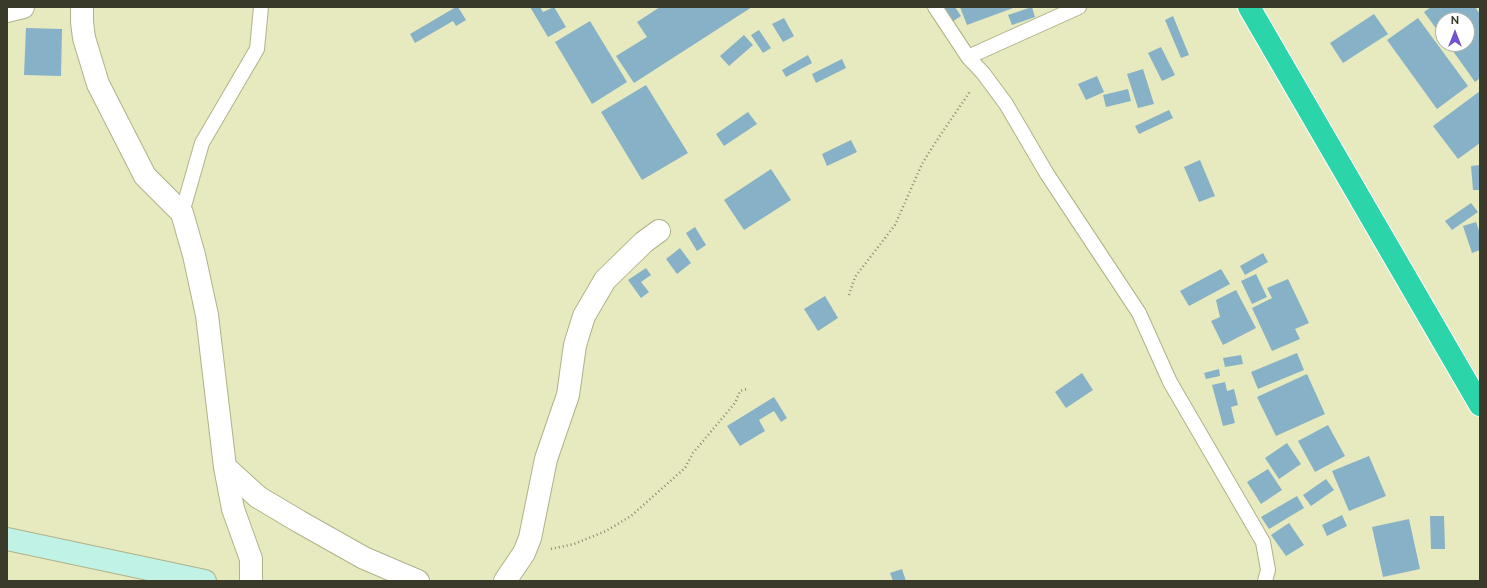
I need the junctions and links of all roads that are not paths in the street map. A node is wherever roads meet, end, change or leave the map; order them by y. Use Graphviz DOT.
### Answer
graph roads {
  1 [pos="23,7"];
  2 [pos="82,7"];
  3 [pos="261,7"];
  4 [pos="935,7"];
  5 [pos="1079,7"];
  6 [pos="1249,7"];
  7 [pos="7,11"];
  8 [pos="968,57"];
  9 [pos="182,213"];
  10 [pos="659,231"];
  11 [pos="1480,405"];
  12 [pos="225,467"];
  13 [pos="7,539"];
  14 [pos="177,578"];
  15 [pos="205,581"];
  16 [pos="251,581"];
  17 [pos="418,581"];
  18 [pos="505,581"];
  19 [pos="1265,581"];
  1 -- 7 [label="street"];
  2 -- 9 [label="street"];
  3 -- 9 [label="lane"];
  4 -- 8 [label="lane"];
  5 -- 8 [label="lane"];
  6 -- 11 [label="highway"];
  8 -- 19 [label="lane"];
  9 -- 12 [label="street"];
  10 -- 18 [label="street"];
  12 -- 16 [label="street"];
  12 -- 17 [label="street"];
  13 -- 14 [label="street"];
  14 -- 15 [label="street"];
}
